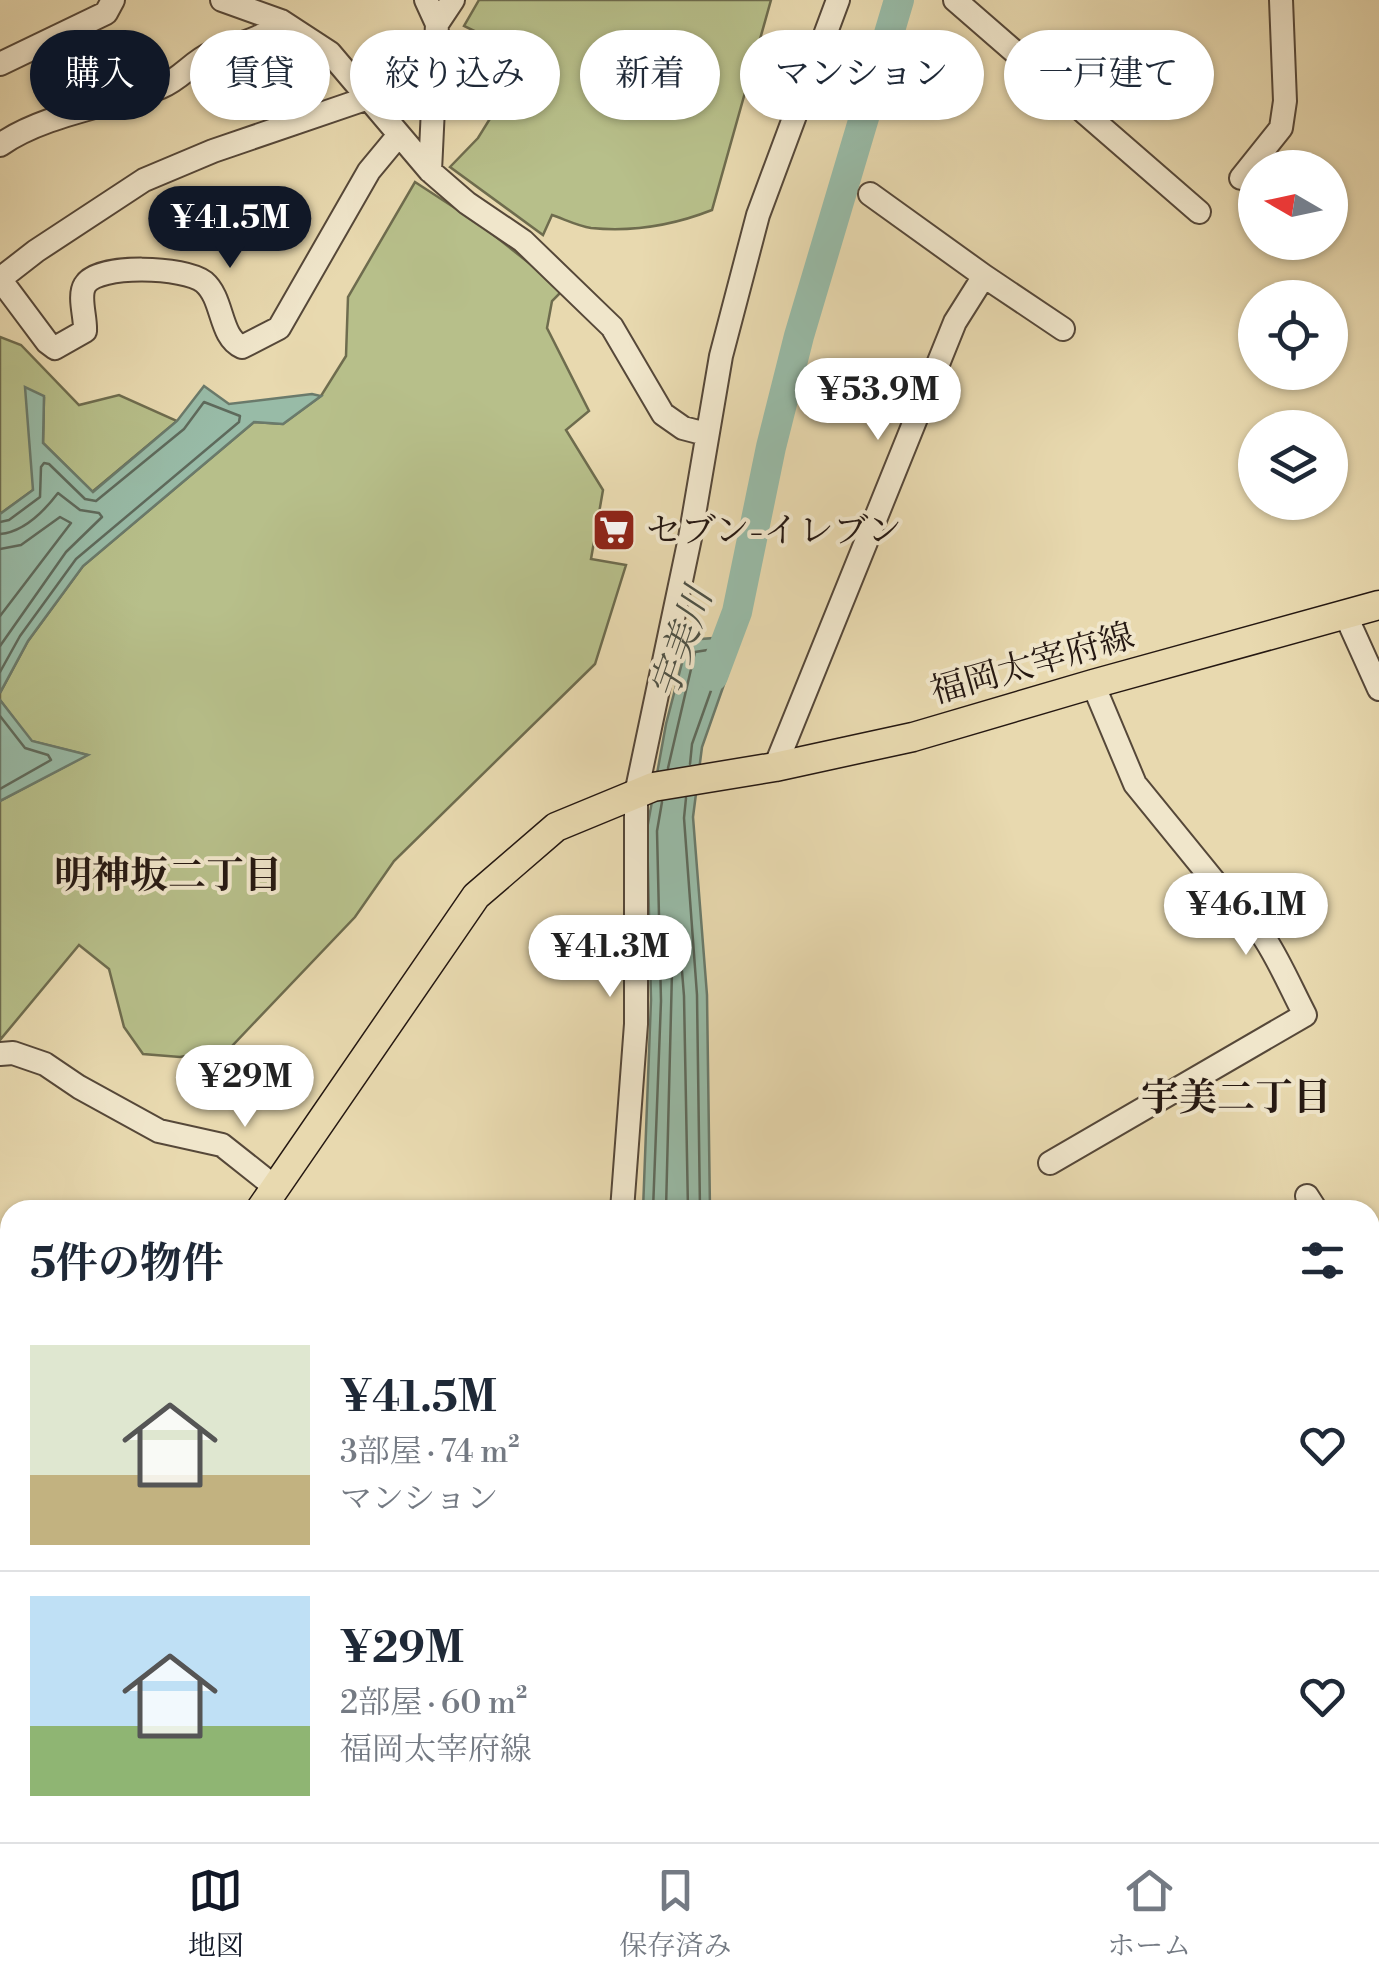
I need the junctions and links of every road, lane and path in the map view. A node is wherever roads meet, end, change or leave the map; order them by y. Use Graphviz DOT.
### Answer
graph roads {
  1 [pos="113,0"];
  2 [pos="222,0"];
  3 [pos="426,0"];
  4 [pos="453,0"];
  5 [pos="838,0"];
  6 [pos="955,0"];
  7 [pos="1280,0"];
  8 [pos="282,21"];
  9 [pos="437,24"];
  10 [pos="0,64"];
  11 [pos="350,77"];
  12 [pos="350,104"];
  13 [pos="385,120"];
  14 [pos="398,136"];
  15 [pos="0,145"];
  16 [pos="1263,150"];
  17 [pos="430,171"];
  18 [pos="870,194"];
  19 [pos="1199,212"];
  20 [pos="984,276"];
  21 [pos="0,279"];
  22 [pos="1063,329"];
  23 [pos="706,434"];
  24 [pos="1379,606"];
  25 [pos="1346,616"];
  26 [pos="1093,684"];
  27 [pos="1379,690"];
  28 [pos="775,767"];
  29 [pos="644,791"];
  30 [pos="0,1054"];
  31 [pos="1050,1163"];
  32 [pos="268,1199"];
  33 [pos="623,1200"];
  1 -- 10 [label="street"];
  2 -- 8 [label="street"];
  3 -- 9 [label="street"];
  4 -- 9 [label="street"];
  5 -- 23 [label="street"];
  6 -- 19 [label="street"];
  7 -- 16 [label="street"];
  8 -- 11 [label="street"];
  8 -- 15 [label="street"];
  9 -- 17 [label="street"];
  12 -- 21 [label="street"];
  13 -- 14 [label="street"];
  14 -- 17 [label="street"];
  14 -- 21 [label="street"];
  17 -- 23 [label="street"];
  18 -- 20 [label="street"];
  20 -- 22 [label="street"];
  20 -- 28 [label="street"];
  23 -- 29 [label="street"];
  24 -- 25 [label="main road, 福岡太宰府線"];
  25 -- 26 [label="main road, 福岡太宰府線"];
  25 -- 27 [label="street"];
  26 -- 28 [label="main road, 福岡太宰府線"];
  26 -- 31 [label="street"];
  28 -- 29 [label="main road, 福岡太宰府線"];
  29 -- 32 [label="main road"];
  29 -- 33 [label="street"];
  30 -- 32 [label="street"];
}
